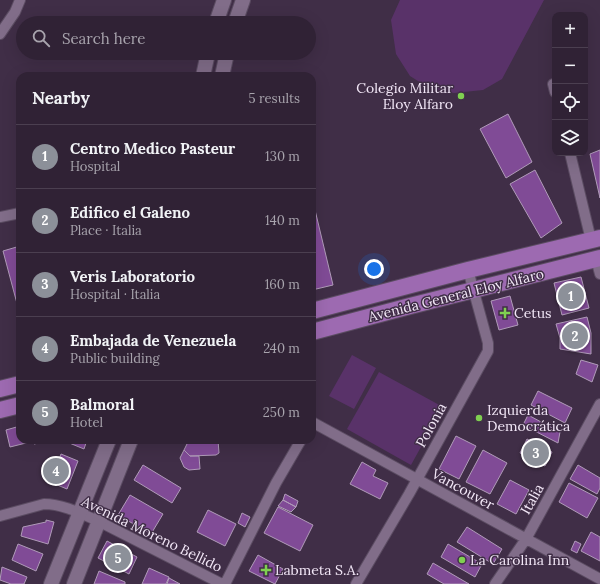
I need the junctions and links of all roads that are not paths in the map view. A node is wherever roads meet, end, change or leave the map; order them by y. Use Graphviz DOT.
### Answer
graph roads {
  1 [pos="20,0"];
  2 [pos="224,0"];
  3 [pos="242,0"];
  4 [pos="218,16"];
  5 [pos="237,16"];
  6 [pos="0,34"];
  7 [pos="206,60"];
  8 [pos="225,60"];
  9 [pos="204,72"];
  10 [pos="223,72"];
  11 [pos="571,156"];
  12 [pos="16,214"];
  13 [pos="0,217"];
  14 [pos="596,239"];
  15 [pos="599,264"];
  16 [pos="468,270"];
  17 [pos="474,290"];
  18 [pos="316,310"];
  19 [pos="316,331"];
  20 [pos="16,385"];
  21 [pos="0,389"];
  22 [pos="600,404"];
  23 [pos="16,406"];
  24 [pos="0,410"];
  25 [pos="316,424"];
  26 [pos="107,444"];
  27 [pos="129,444"];
  28 [pos="299,444"];
  29 [pos="417,480"];
  30 [pos="80,513"];
  31 [pos="0,516"];
  32 [pos="98,521"];
  33 [pos="526,539"];
  34 [pos="600,579"];
  35 [pos="51,584"];
  36 [pos="74,584"];
  37 [pos="223,584"];
  38 [pos="356,584"];
  39 [pos="495,584"];
  1 -- 6 [label="street"];
  2 -- 4 [label="main road"];
  3 -- 5 [label="main road"];
  7 -- 9 [label="main road"];
  8 -- 10 [label="main road"];
  11 -- 14 [label="street"];
  12 -- 13 [label="street"];
  14 -- 16 [label="main road, Avenida General Eloy Alfaro"];
  15 -- 17 [label="main road, Avenida General Eloy Alfaro"];
  16 -- 17 [label="street, Polonia"];
  16 -- 18 [label="main road, Avenida General Eloy Alfaro"];
  17 -- 19 [label="main road, Avenida General Eloy Alfaro"];
  17 -- 29 [label="street, Polonia"];
  20 -- 21 [label="main road"];
  22 -- 33 [label="street, Italia"];
  23 -- 24 [label="main road"];
  25 -- 29 [label="street, Vancouver"];
  26 -- 30 [label="main road"];
  27 -- 32 [label="main road"];
  28 -- 37 [label="street"];
  29 -- 33 [label="street, Vancouver"];
  29 -- 38 [label="street, Polonia"];
  30 -- 31 [label="street, Avenida Moreno Bellido"];
  30 -- 32 [label="street, Avenida Moreno Bellido"];
  30 -- 35 [label="main road"];
  32 -- 36 [label="main road"];
  32 -- 37 [label="street, Avenida Moreno Bellido"];
  33 -- 34 [label="street, Vancouver"];
  33 -- 39 [label="street, Italia"];
}
